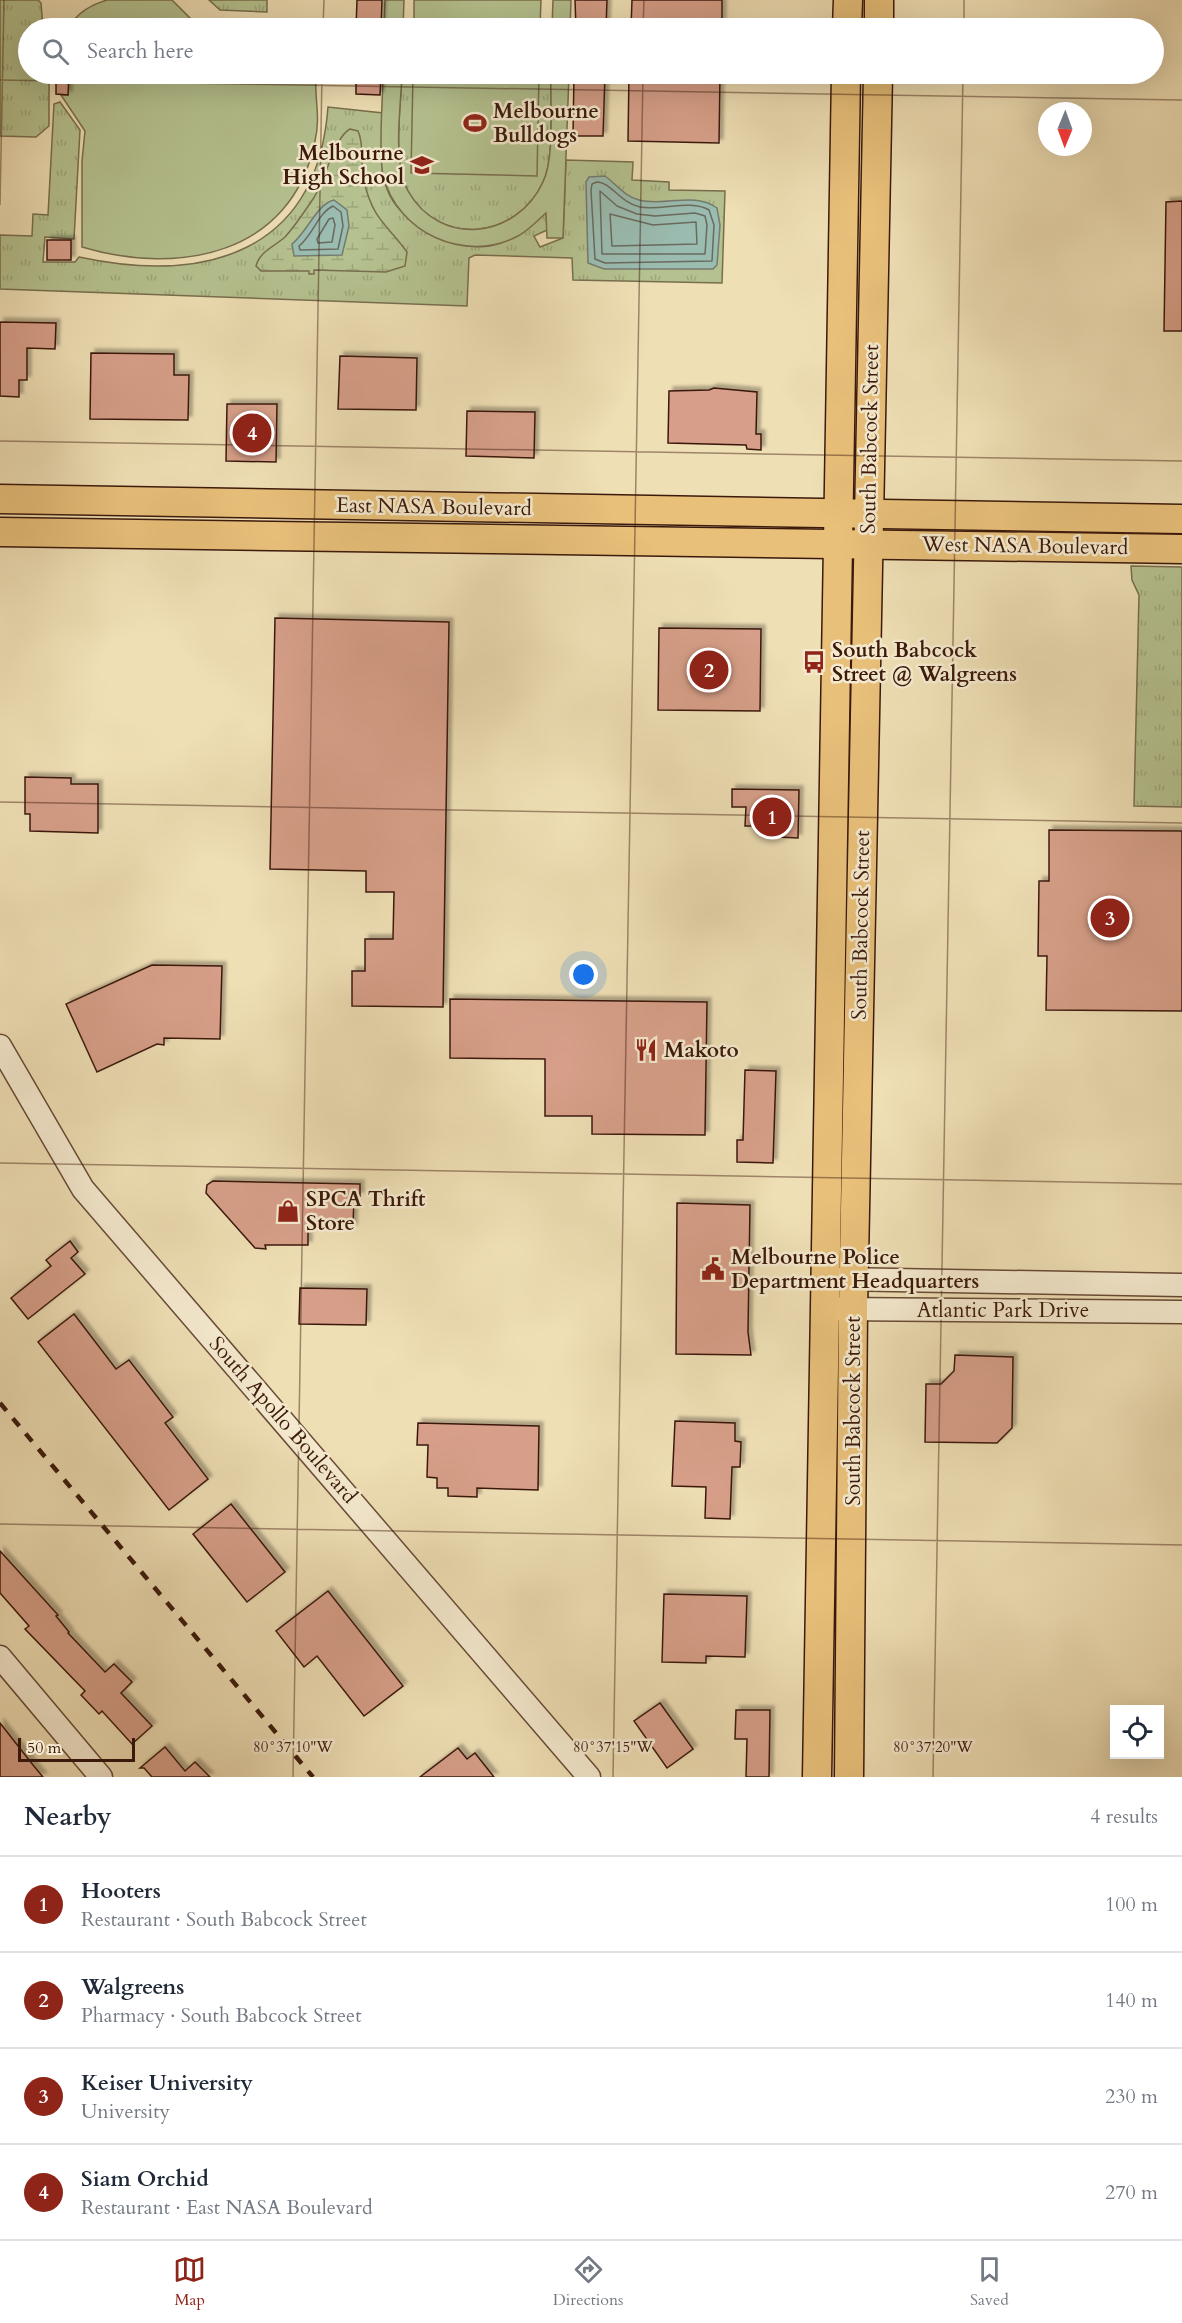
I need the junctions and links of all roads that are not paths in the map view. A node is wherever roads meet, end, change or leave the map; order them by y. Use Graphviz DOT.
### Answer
graph roads {
  1 [pos="848,0"];
  2 [pos="879,0"];
  3 [pos="847,18"];
  4 [pos="879,18"];
  5 [pos="846,84"];
  6 [pos="878,84"];
  7 [pos="0,499"];
  8 [pos="838,514"];
  9 [pos="869,514"];
  10 [pos="1182,519"];
  11 [pos="0,532"];
  12 [pos="837,543"];
  13 [pos="868,543"];
  14 [pos="1182,549"];
  15 [pos="0,1046"];
  16 [pos="825,1278"];
  17 [pos="854,1280"];
  18 [pos="1182,1285"];
  19 [pos="825,1309"];
  20 [pos="853,1309"];
  21 [pos="1182,1312"];
  22 [pos="0,1657"];
  23 [pos="100,1777"];
  24 [pos="590,1777"];
  25 [pos="817,1777"];
  26 [pos="849,1777"];
  1 -- 3 [label="main road"];
  2 -- 4 [label="main road"];
  5 -- 8 [label="main road, South Babcock Street"];
  6 -- 9 [label="main road, South Babcock Street"];
  7 -- 8 [label="main road, East NASA Boulevard"];
  8 -- 9 [label="main road, East NASA Boulevard"];
  8 -- 12 [label="main road, South Babcock Street"];
  9 -- 10 [label="main road, West NASA Boulevard"];
  9 -- 13 [label="main road, South Babcock Street"];
  11 -- 12 [label="main road, East NASA Boulevard"];
  12 -- 13 [label="main road"];
  12 -- 16 [label="main road, South Babcock Street"];
  13 -- 14 [label="main road, West NASA Boulevard"];
  13 -- 17 [label="main road, South Babcock Street"];
  15 -- 24 [label="street, South Apollo Boulevard"];
  16 -- 17 [label="street, Atlantic Park Drive"];
  16 -- 19 [label="main road, South Babcock Street"];
  17 -- 18 [label="street, Atlantic Park Drive"];
  17 -- 20 [label="main road, South Babcock Street"];
  19 -- 20 [label="street, Atlantic Park Drive"];
  19 -- 25 [label="main road, South Babcock Street"];
  20 -- 21 [label="street, Atlantic Park Drive"];
  20 -- 26 [label="main road, South Babcock Street"];
  22 -- 23 [label="street"];
}
